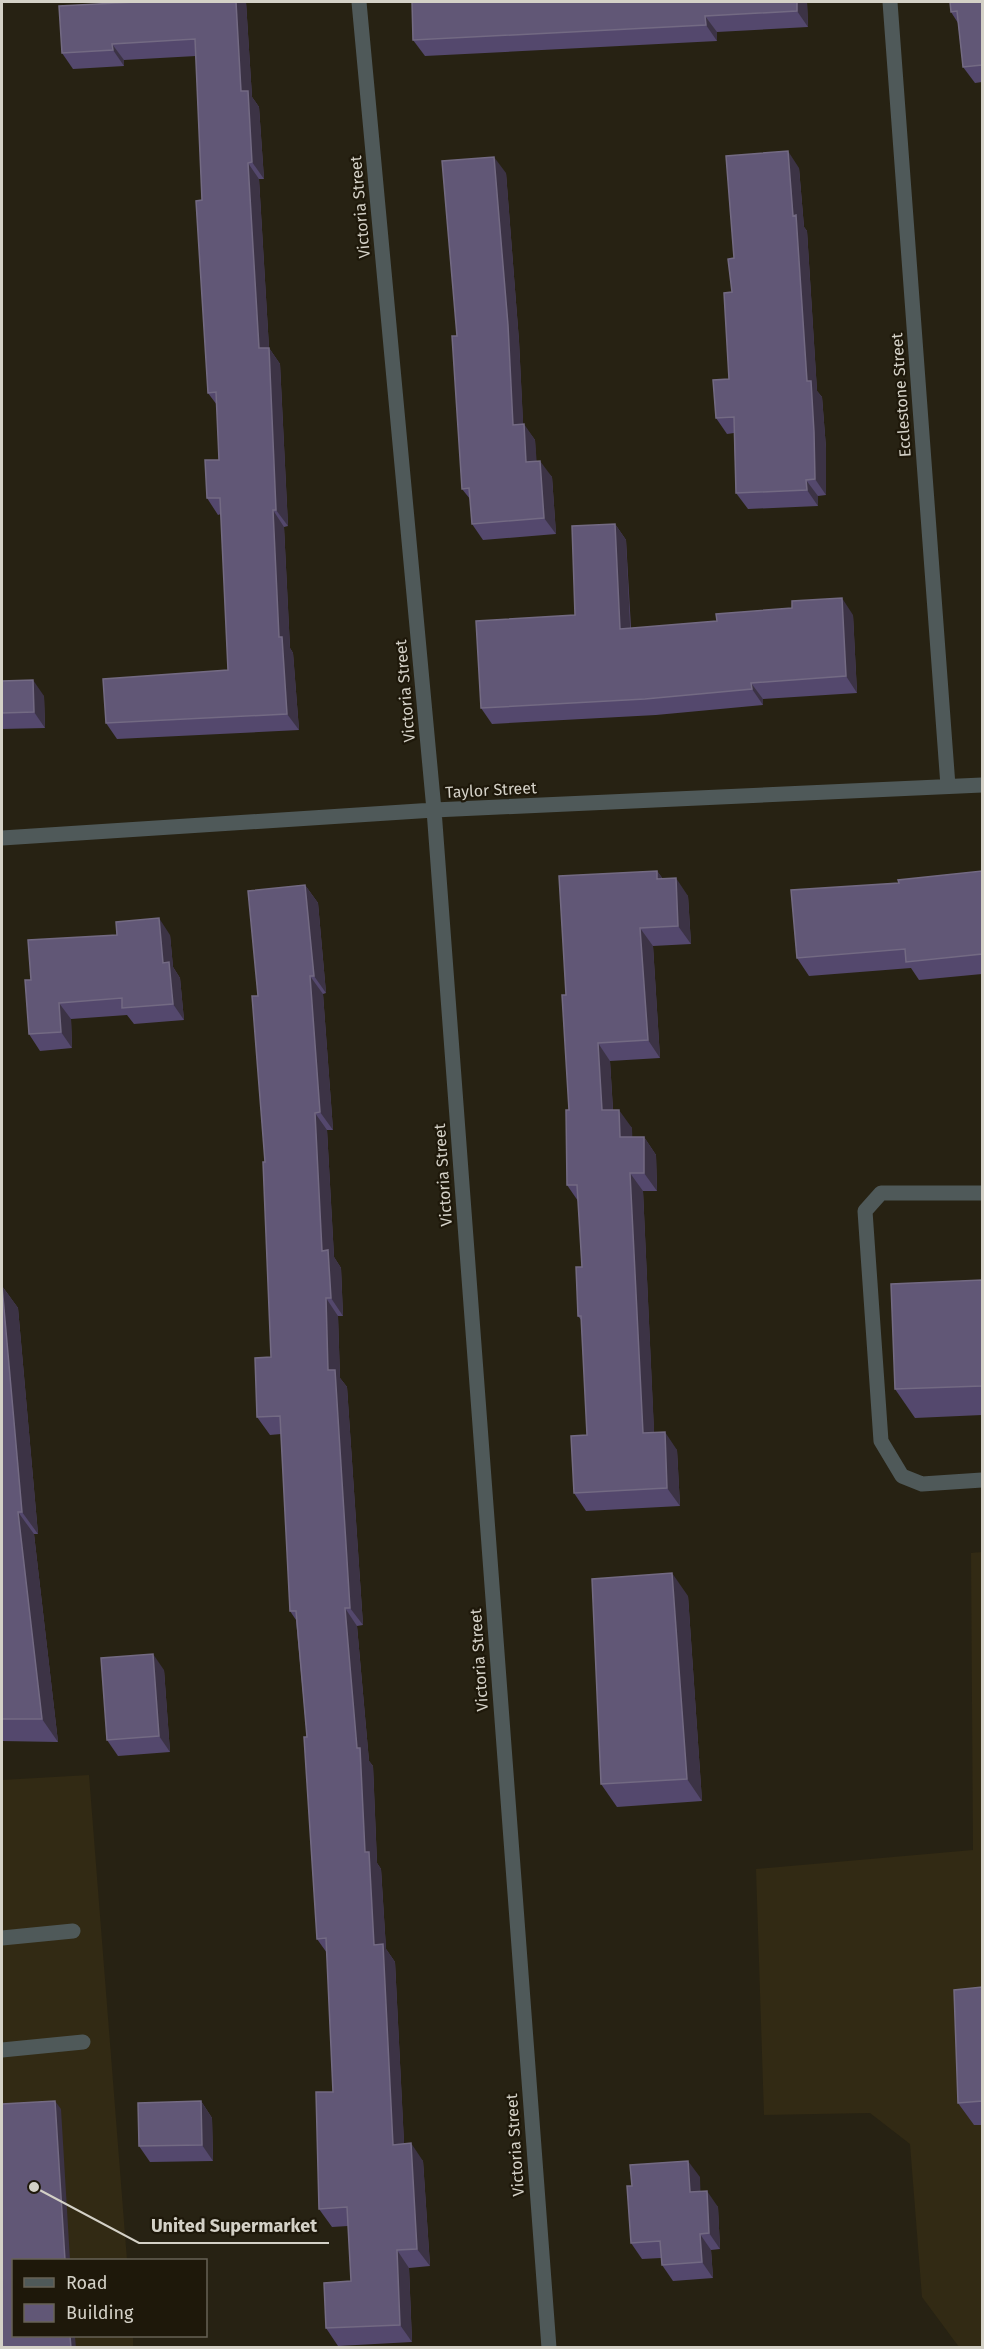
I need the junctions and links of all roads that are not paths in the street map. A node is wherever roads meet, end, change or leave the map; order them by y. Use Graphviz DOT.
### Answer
graph roads {
  1 [pos="359,2"];
  2 [pos="890,2"];
  3 [pos="982,784"];
  4 [pos="948,786"];
  5 [pos="434,810"];
  6 [pos="2,838"];
  7 [pos="982,1193"];
  8 [pos="982,1480"];
  9 [pos="74,1931"];
  10 [pos="2,1938"];
  11 [pos="83,2042"];
  12 [pos="2,2050"];
  13 [pos="549,2348"];
  1 -- 5 [label="street, Victoria Street"];
  2 -- 4 [label="street, Ecclestone Street"];
  3 -- 4 [label="street, Taylor Street"];
  4 -- 5 [label="street, Taylor Street"];
  5 -- 6 [label="street, Taylor Street"];
  5 -- 13 [label="street, Victoria Street"];
  7 -- 8 [label="street"];
  9 -- 10 [label="street"];
  11 -- 12 [label="street"];
}
